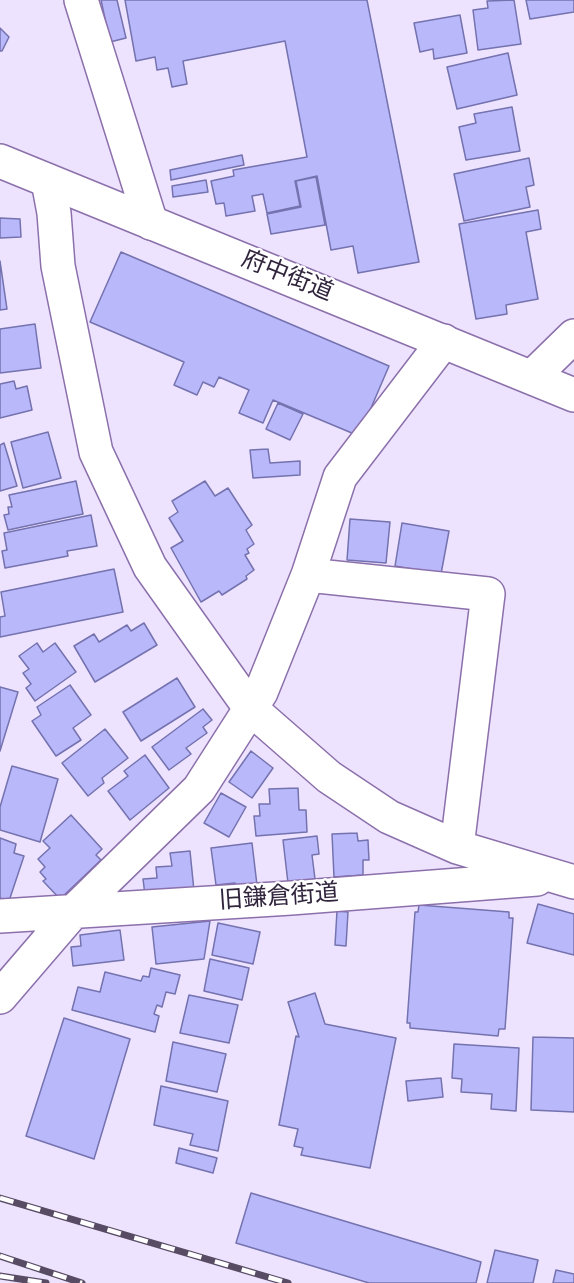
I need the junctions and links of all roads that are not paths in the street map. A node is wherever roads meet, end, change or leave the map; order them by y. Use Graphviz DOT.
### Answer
graph roads {
  1 [pos="81,0"];
  2 [pos="0,161"];
  3 [pos="48,181"];
  4 [pos="151,223"];
  5 [pos="573,335"];
  6 [pos="444,341"];
  7 [pos="532,377"];
  8 [pos="574,395"];
  9 [pos="308,575"];
  10 [pos="250,708"];
  11 [pos="457,848"];
  12 [pos="566,880"];
  13 [pos="73,912"];
  14 [pos="0,916"];
  15 [pos="0,997"];
  1 -- 4 [label="street"];
  2 -- 3 [label="street, 府中街道"];
  3 -- 4 [label="street, 府中街道"];
  3 -- 10 [label="street"];
  4 -- 6 [label="street, 府中街道"];
  5 -- 7 [label="street"];
  6 -- 7 [label="street, 府中街道"];
  6 -- 9 [label="street"];
  7 -- 8 [label="street, 府中街道"];
  9 -- 10 [label="street"];
  9 -- 11 [label="street"];
  10 -- 11 [label="street"];
  10 -- 13 [label="street"];
  11 -- 12 [label="street"];
  12 -- 13 [label="street, 旧鎌倉街道"];
  13 -- 14 [label="street, 旧鎌倉街道"];
  13 -- 15 [label="street"];
}
